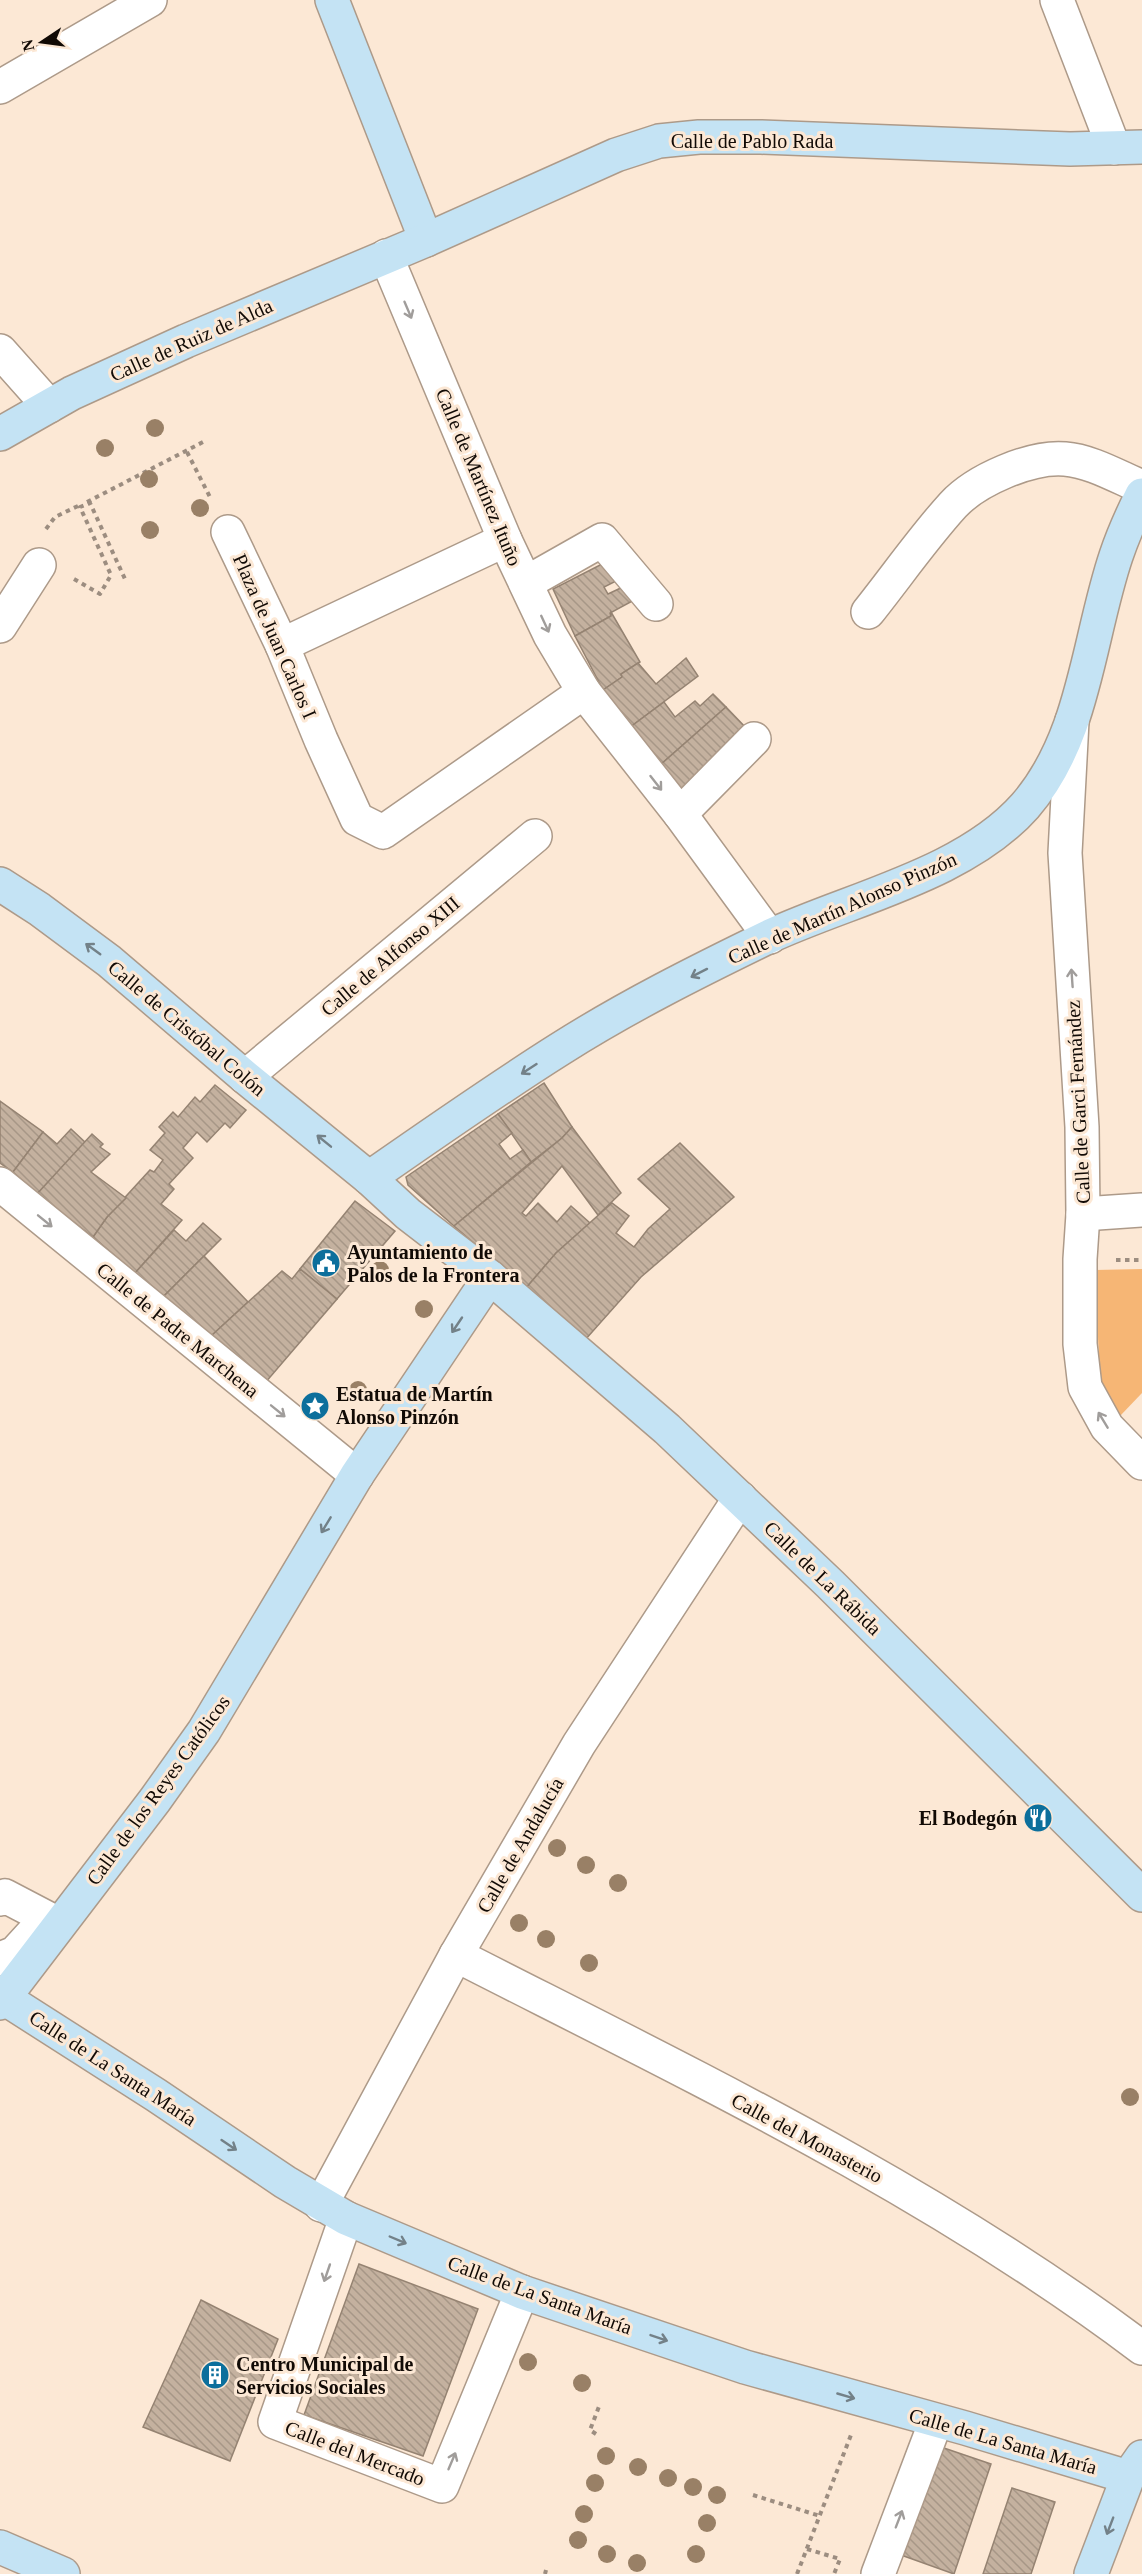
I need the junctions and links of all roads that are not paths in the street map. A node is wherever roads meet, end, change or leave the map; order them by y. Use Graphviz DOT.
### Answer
graph roads {
  1 [pos="150,0"];
  2 [pos="332,0"];
  3 [pos="1058,0"];
  4 [pos="0,87"];
  5 [pos="1128,147"];
  6 [pos="426,240"];
  7 [pos="386,256"];
  8 [pos="0,351"];
  9 [pos="49,406"];
  10 [pos="0,434"];
  11 [pos="1142,487"];
  12 [pos="1142,495"];
  13 [pos="228,532"];
  14 [pos="505,540"];
  15 [pos="39,565"];
  16 [pos="526,584"];
  17 [pos="656,604"];
  18 [pos="868,612"];
  19 [pos="0,626"];
  20 [pos="282,645"];
  21 [pos="584,692"];
  22 [pos="1072,721"];
  23 [pos="754,739"];
  24 [pos="680,814"];
  25 [pos="535,836"];
  26 [pos="0,884"];
  27 [pos="770,937"];
  28 [pos="245,1077"];
  29 [pos="369,1178"];
  30 [pos="0,1184"];
  31 [pos="1142,1210"];
  32 [pos="1083,1214"];
  33 [pos="490,1276"];
  34 [pos="1142,1463"];
  35 [pos="357,1475"];
  36 [pos="740,1497"];
  37 [pos="1142,1895"];
  38 [pos="0,1899"];
  39 [pos="456,1955"];
  40 [pos="0,1959"];
  41 [pos="1,1992"];
  42 [pos="334,2212"];
  43 [pos="522,2292"];
  44 [pos="1142,2348"];
  45 [pos="936,2421"];
  46 [pos="1135,2467"];
  47 [pos="0,2547"];
  48 [pos="63,2574"];
  49 [pos="878,2574"];
  50 [pos="1091,2574"];
  1 -- 4 [label="street"];
  2 -- 6 [label="street"];
  3 -- 5 [label="street"];
  5 -- 6 [label="street, Calle de Pablo Rada"];
  6 -- 7 [label="street, Calle de Pablo Rada"];
  7 -- 9 [label="street, Calle de Ruiz de Alda"];
  7 -- 14 [label="street, Calle de Martínez Ituño, one-way"];
  8 -- 9 [label="street"];
  9 -- 10 [label="street, Calle de Ruiz de Alda"];
  11 -- 18 [label="street"];
  12 -- 22 [label="street, Calle de Martín Alonso Pinzón"];
  13 -- 20 [label="street, Plaza de Juan Carlos I"];
  14 -- 16 [label="street, Calle de Martínez Ituño"];
  14 -- 20 [label="street"];
  15 -- 19 [label="street"];
  16 -- 17 [label="street"];
  16 -- 21 [label="street, Calle de Martínez Ituño, one-way"];
  20 -- 21 [label="street, Plaza de Juan Carlos I"];
  21 -- 24 [label="street, Calle de Martínez Ituño, one-way"];
  22 -- 27 [label="street, Calle de Martín Alonso Pinzón"];
  32 -- 22 [label="street, Calle de Garci Fernández, one-way"];
  23 -- 24 [label="street"];
  24 -- 27 [label="street, Calle de Martínez Ituño"];
  25 -- 28 [label="street, Calle de Alfonso XIII"];
  28 -- 26 [label="street, Calle de Cristóbal Colón, one-way"];
  27 -- 29 [label="street, Calle de Martín Alonso Pinzón, one-way"];
  29 -- 28 [label="street, Calle de Cristóbal Colón, one-way"];
  29 -- 33 [label="street, Calle de Cristóbal Colón"];
  30 -- 35 [label="street, Calle de Padre Marchena, one-way"];
  31 -- 32 [label="street"];
  34 -- 32 [label="street, Calle de Garci Fernández, one-way"];
  33 -- 35 [label="street, Calle de los Reyes Católicos, one-way"];
  33 -- 36 [label="street, Calle de La Rábida"];
  35 -- 41 [label="street, Calle de los Reyes Católicos, one-way"];
  36 -- 37 [label="street, Calle de La Rábida"];
  36 -- 39 [label="street, Calle de Andalucía"];
  38 -- 40 [label="street"];
  39 -- 42 [label="street, Calle de Andalucía"];
  39 -- 44 [label="street, Calle del Monasterio"];
  41 -- 42 [label="street, Calle de La Santa María, one-way"];
  42 -- 43 [label="street, Calle de La Santa María, one-way"];
  42 -- 43 [label="street, Calle del Mercado, one-way"];
  43 -- 45 [label="street, Calle de La Santa María, one-way"];
  45 -- 46 [label="street, Calle de La Santa María"];
  49 -- 45 [label="street, one-way"];
  46 -- 50 [label="street, one-way"];
  47 -- 48 [label="street"];
}
